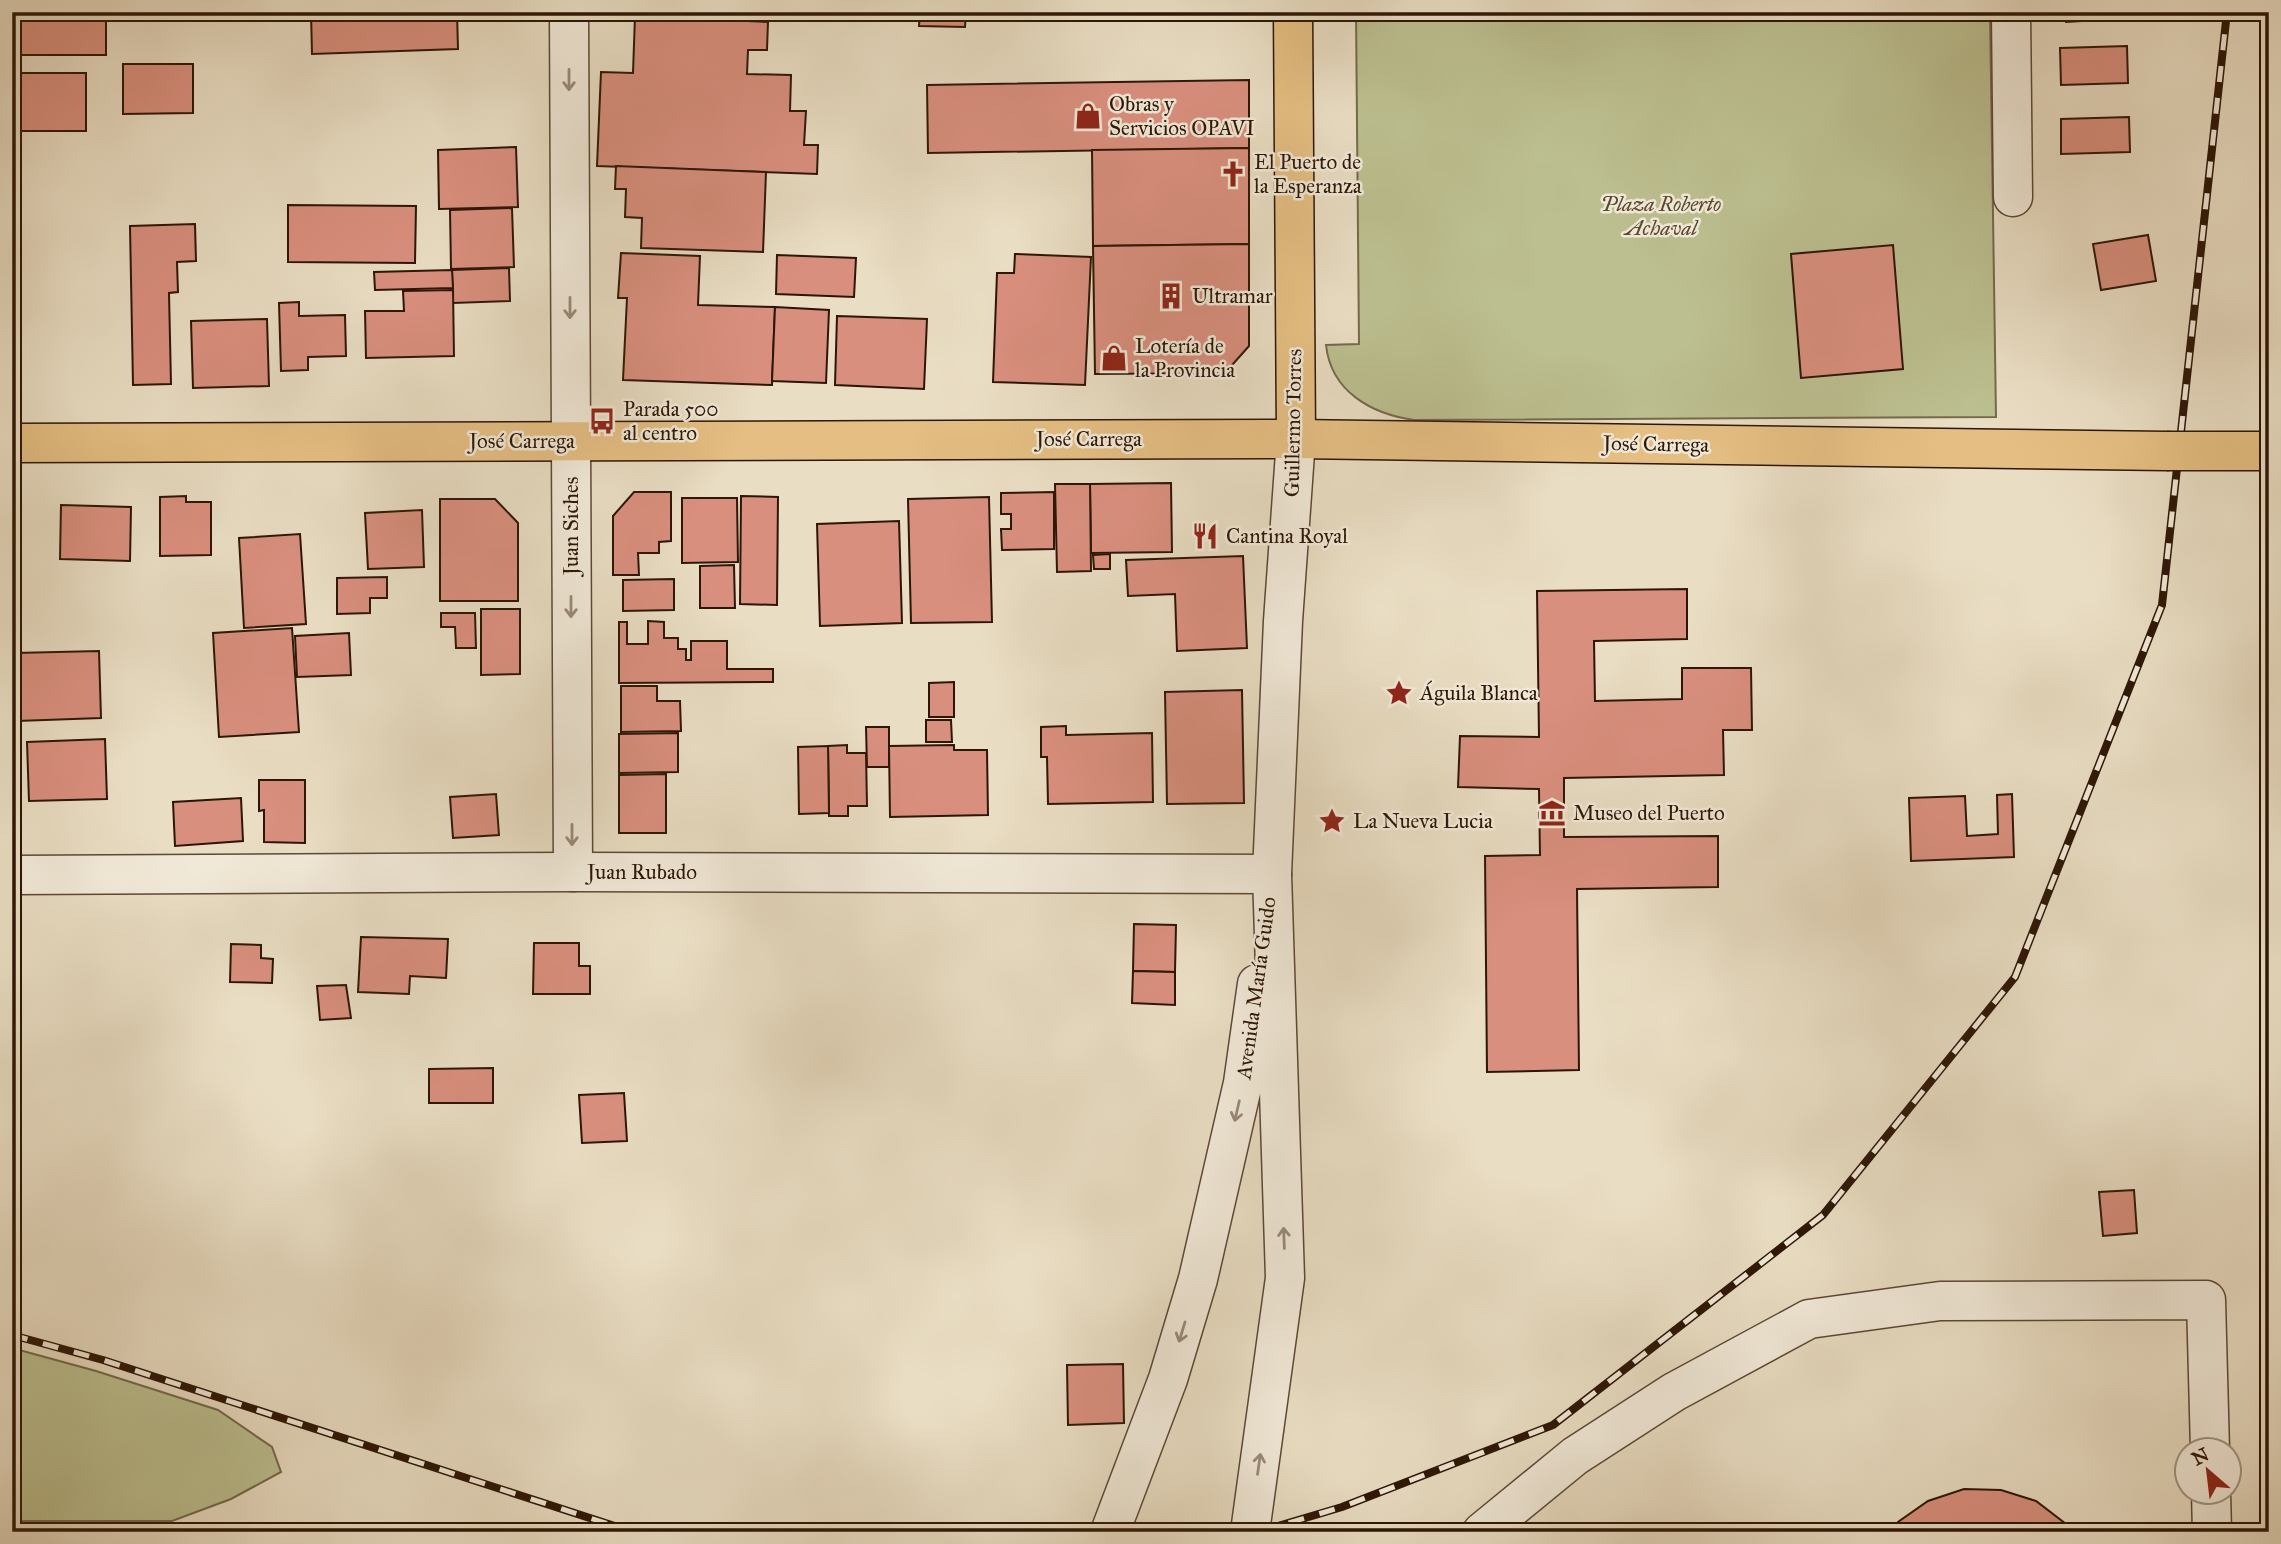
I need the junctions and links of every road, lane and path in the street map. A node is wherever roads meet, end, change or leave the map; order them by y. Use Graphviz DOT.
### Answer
graph roads {
  1 [pos="569,12"];
  2 [pos="1293,12"];
  3 [pos="2011,12"];
  4 [pos="2013,197"];
  5 [pos="1296,439"];
  6 [pos="570,441"];
  7 [pos="12,443"];
  8 [pos="2269,451"];
  9 [pos="573,872"];
  10 [pos="1272,874"];
  11 [pos="12,875"];
  12 [pos="2210,1436"];
  13 [pos="2211,1506"];
  14 [pos="1110,1532"];
  15 [pos="1250,1532"];
  16 [pos="1482,1532"];
  17 [pos="2212,1532"];
  1 -- 6 [label="street, Juan Siches, one-way"];
  2 -- 5 [label="main road, Guillermo Torres"];
  3 -- 4 [label="street"];
  5 -- 6 [label="main road, José Carrega"];
  5 -- 8 [label="main road, José Carrega, bridge"];
  5 -- 10 [label="street, Guillermo Torres"];
  6 -- 7 [label="main road, José Carrega"];
  6 -- 9 [label="street, Juan Siches, one-way"];
  9 -- 10 [label="street, Juan Rubado"];
  9 -- 11 [label="street, Juan Rubado"];
  10 -- 14 [label="street, Avenida María Guido, one-way"];
  15 -- 10 [label="street, Avenida María Guido, one-way"];
  12 -- 16 [label="street"];
  13 -- 17 [label="street"];
}
